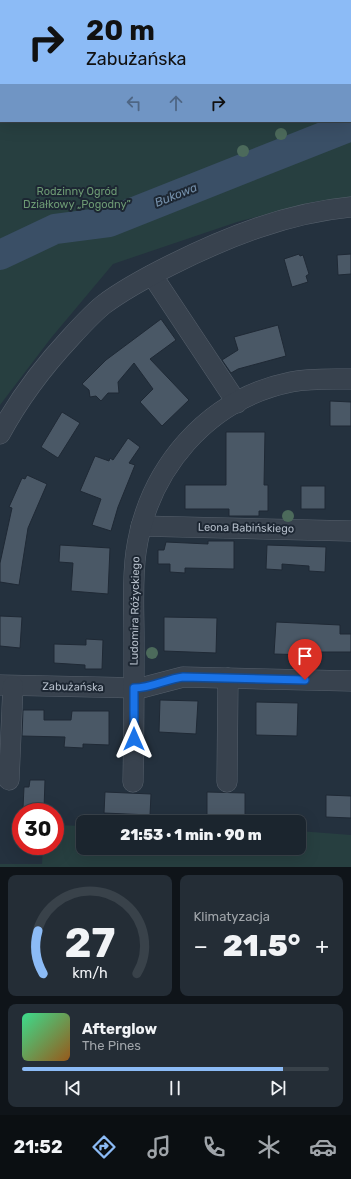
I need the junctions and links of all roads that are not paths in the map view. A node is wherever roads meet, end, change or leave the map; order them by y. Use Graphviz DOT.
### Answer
graph roads {
  1 [pos="351,207"];
  2 [pos="152,275"];
  3 [pos="351,379"];
  4 [pos="237,403"];
  5 [pos="0,434"];
  6 [pos="141,526"];
  7 [pos="351,531"];
  8 [pos="228,678"];
  9 [pos="351,681"];
  10 [pos="6,685"];
  11 [pos="134,688"];
  12 [pos="9,780"];
  13 [pos="133,782"];
  14 [pos="227,782"];
  1 -- 2 [label="street"];
  2 -- 4 [label="street"];
  2 -- 5 [label="street"];
  3 -- 4 [label="street, Ludomira Różyckiego"];
  4 -- 6 [label="street, Ludomira Różyckiego"];
  6 -- 7 [label="street, Leona Babińskiego"];
  6 -- 11 [label="street, Ludomira Różyckiego"];
  8 -- 9 [label="street, Zabużańska"];
  8 -- 11 [label="street, Zabużańska"];
  8 -- 14 [label="street"];
  10 -- 11 [label="street, Zabużańska"];
  10 -- 12 [label="street, Zabużańska"];
  11 -- 13 [label="street"];
}
